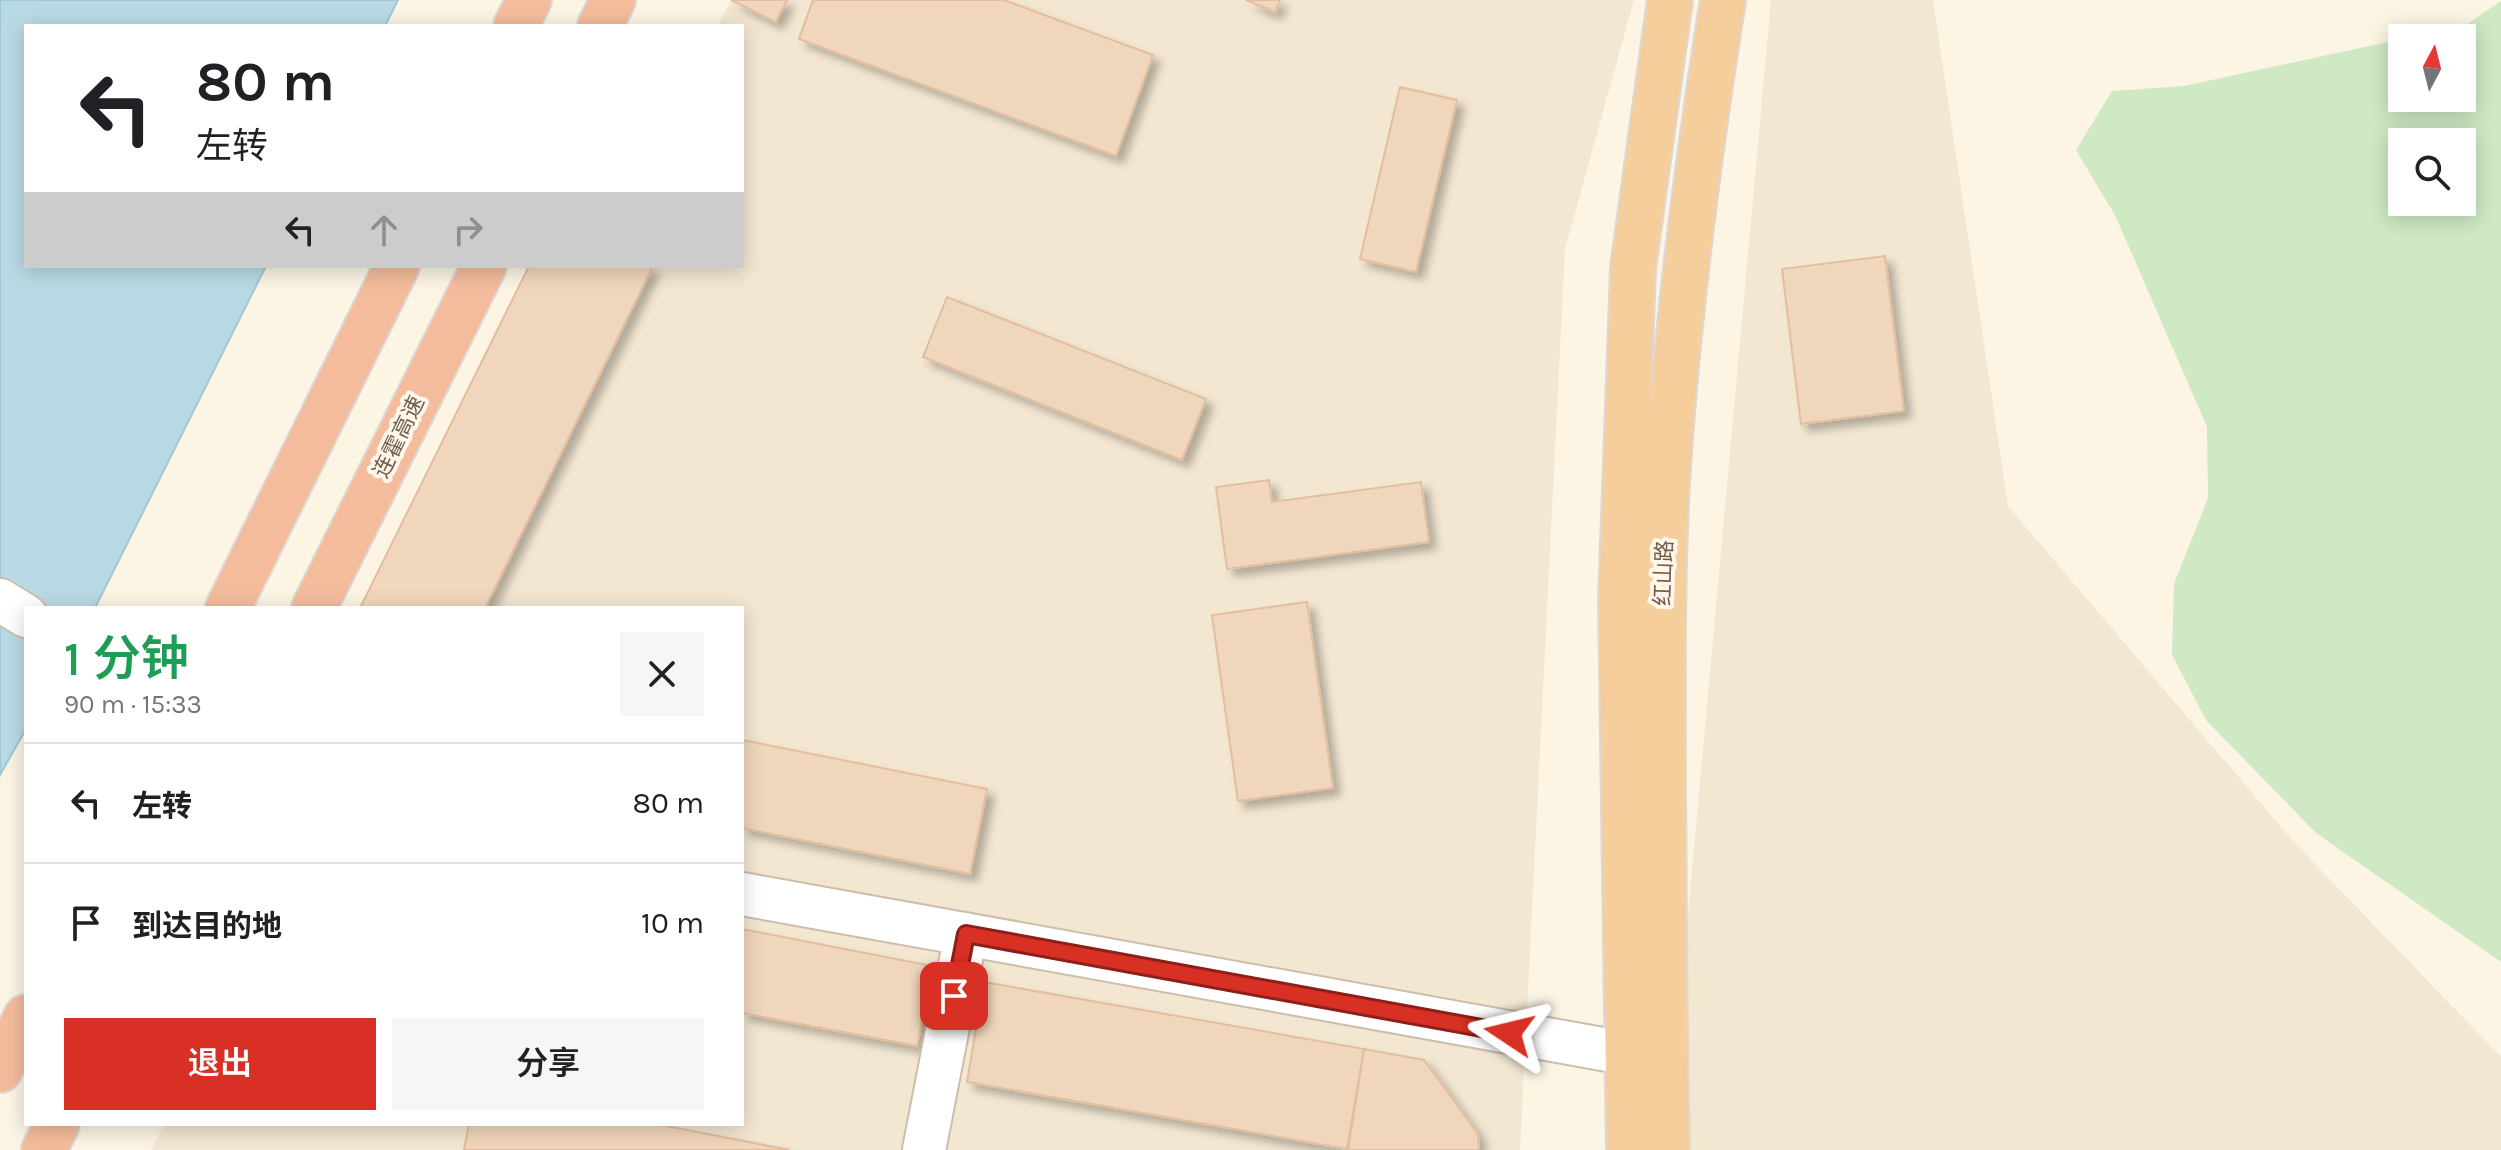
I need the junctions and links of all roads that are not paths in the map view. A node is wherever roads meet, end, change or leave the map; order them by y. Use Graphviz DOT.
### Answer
graph roads {
  1 [pos="529,0"];
  2 [pos="613,0"];
  3 [pos="1670,0"];
  4 [pos="1723,0"];
  5 [pos="517,24"];
  6 [pos="601,24"];
  7 [pos="396,268"];
  8 [pos="483,268"];
  9 [pos="0,600"];
  10 [pos="229,606"];
  11 [pos="315,606"];
  12 [pos="24,615"];
  13 [pos="744,894"];
  14 [pos="966,934"];
  15 [pos="24,1021"];
  16 [pos="1630,1054"];
  17 [pos="0,1070"];
  18 [pos="56,1126"];
  19 [pos="44,1150"];
  20 [pos="924,1150"];
  21 [pos="1629,1150"];
  22 [pos="1667,1150"];
  1 -- 5 [label="highway"];
  2 -- 6 [label="highway"];
  3 -- 16 [label="highway, 红山路"];
  4 -- 22 [label="highway, 红山路"];
  7 -- 10 [label="highway"];
  8 -- 11 [label="highway, 连霍高速"];
  9 -- 12 [label="street"];
  13 -- 14 [label="street"];
  14 -- 16 [label="street"];
  14 -- 20 [label="street"];
  15 -- 17 [label="highway"];
  16 -- 21 [label="highway, 红山路"];
  18 -- 19 [label="highway"];
}
